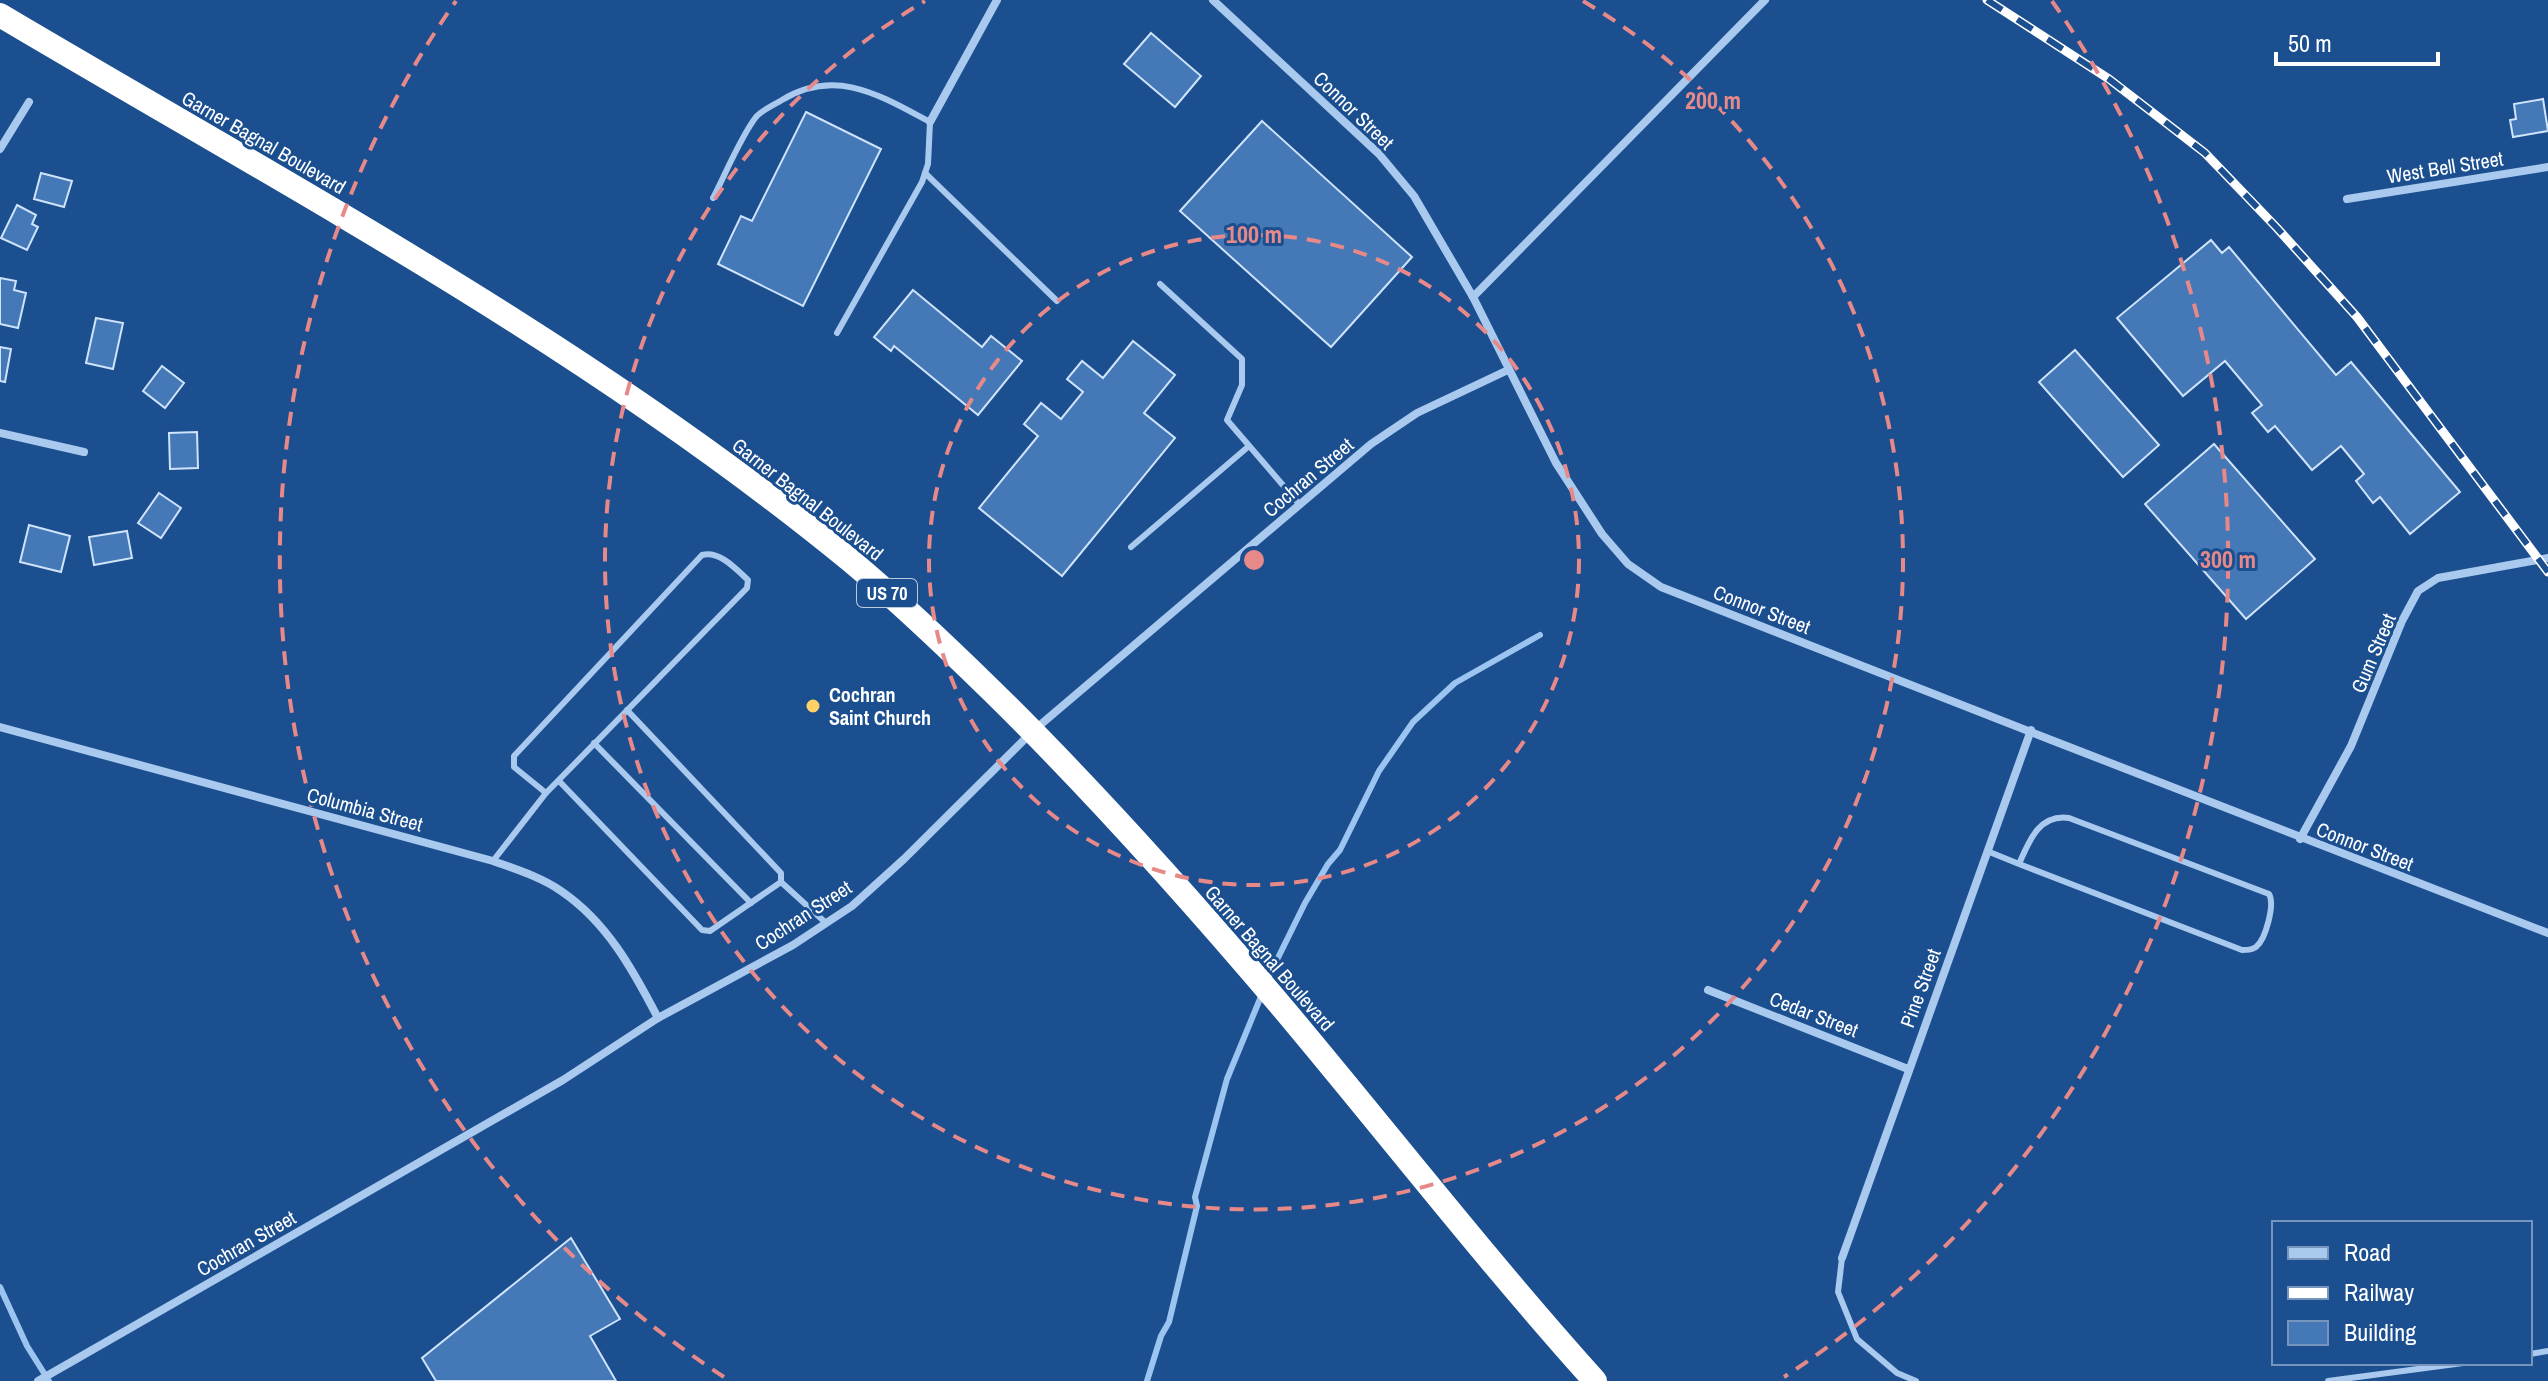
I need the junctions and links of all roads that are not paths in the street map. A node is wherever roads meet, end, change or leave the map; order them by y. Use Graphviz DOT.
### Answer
graph roads {
  1 [pos="997,0"];
  2 [pos="1213,0"];
  3 [pos="1765,0"];
  4 [pos="0,15"];
  5 [pos="29,102"];
  6 [pos="930,122"];
  7 [pos="0,149"];
  8 [pos="2548,167"];
  9 [pos="925,173"];
  10 [pos="713,198"];
  11 [pos="2347,199"];
  12 [pos="1160,284"];
  13 [pos="1473,297"];
  14 [pos="1057,301"];
  15 [pos="837,333"];
  16 [pos="1508,370"];
  17 [pos="0,433"];
  18 [pos="1249,446"];
  19 [pos="84,452"];
  20 [pos="1300,505"];
  21 [pos="1131,547"];
  22 [pos="2543,559"];
  23 [pos="627,710"];
  24 [pos="0,727"];
  25 [pos="2031,730"];
  26 [pos="1033,731"];
  27 [pos="594,743"];
  28 [pos="560,782"];
  29 [pos="546,793"];
  30 [pos="2300,839"];
  31 [pos="1987,851"];
  32 [pos="493,861"];
  33 [pos="2019,864"];
  34 [pos="781,882"];
  35 [pos="751,903"];
  36 [pos="826,923"];
  37 [pos="2548,933"];
  38 [pos="1708,990"];
  39 [pos="658,1018"];
  40 [pos="1908,1069"];
  41 [pos="1842,1258"];
  42 [pos="2448,1365"];
  43 [pos="38,1381"];
  44 [pos="1595,1381"];
  45 [pos="1916,1381"];
  46 [pos="2328,1381"];
  1 -- 6 [label="street"];
  2 -- 13 [label="street, Connor Street"];
  3 -- 13 [label="street"];
  4 -- 26 [label="highway, Garner Bagnal Boulevard / US 70"];
  5 -- 7 [label="street"];
  6 -- 9 [label="lane"];
  6 -- 10 [label="lane"];
  8 -- 11 [label="street, West Bell Street"];
  9 -- 14 [label="lane"];
  9 -- 15 [label="lane"];
  12 -- 18 [label="lane"];
  13 -- 16 [label="street, Connor Street"];
  16 -- 20 [label="street, Cochran Street"];
  16 -- 25 [label="street, Connor Street"];
  17 -- 19 [label="street"];
  18 -- 20 [label="lane"];
  18 -- 21 [label="lane"];
  20 -- 26 [label="street, Cochran Street"];
  22 -- 30 [label="street, Gum Street"];
  23 -- 27 [label="lane"];
  23 -- 29 [label="lane"];
  23 -- 34 [label="lane"];
  24 -- 32 [label="street, Columbia Street"];
  25 -- 30 [label="street, Connor Street"];
  25 -- 31 [label="street, Pine Street"];
  26 -- 36 [label="street, Cochran Street"];
  26 -- 44 [label="highway, Garner Bagnal Boulevard / US 70"];
  27 -- 28 [label="lane"];
  27 -- 35 [label="lane"];
  28 -- 29 [label="lane"];
  28 -- 35 [label="lane"];
  29 -- 32 [label="lane"];
  30 -- 37 [label="street, Connor Street"];
  31 -- 33 [label="lane"];
  31 -- 40 [label="street, Pine Street"];
  32 -- 39 [label="street, Columbia Street"];
  33 -- 33 [label="lane"];
  34 -- 35 [label="lane"];
  34 -- 36 [label="lane"];
  36 -- 39 [label="street, Cochran Street"];
  38 -- 40 [label="street, Cedar Street"];
  39 -- 43 [label="street, Cochran Street"];
  40 -- 41 [label="street, Pine Street"];
  41 -- 45 [label="lane"];
  42 -- 46 [label="lane"];
}
